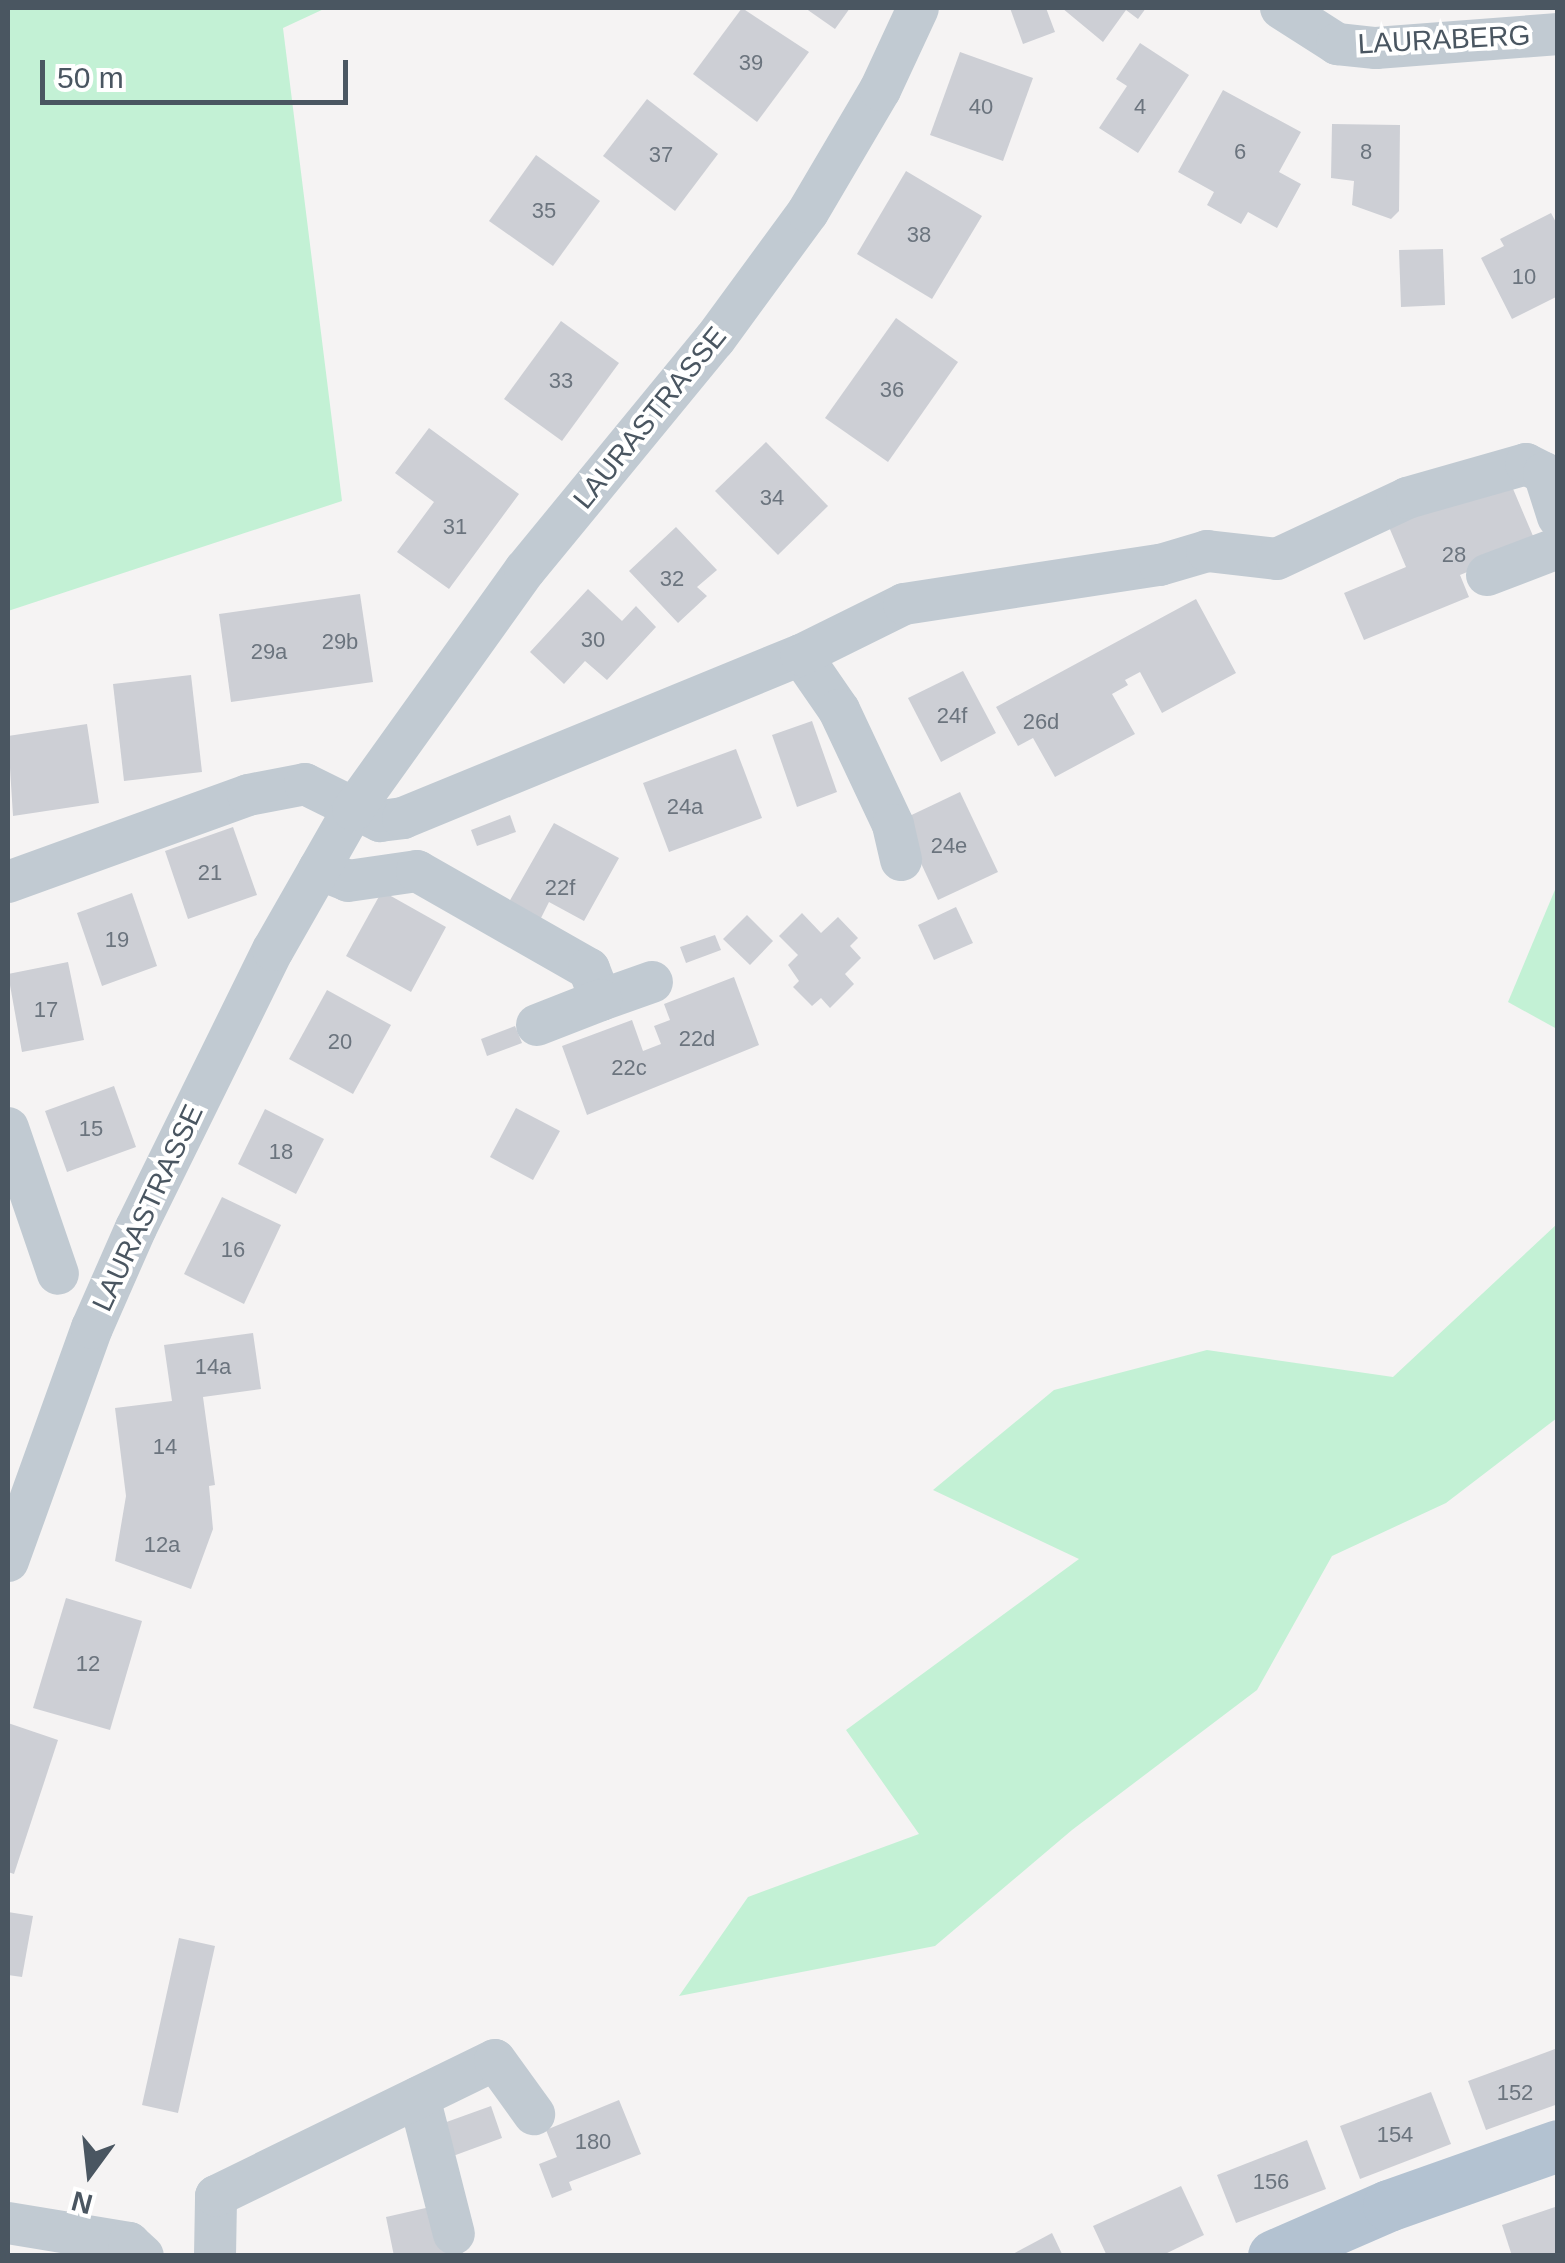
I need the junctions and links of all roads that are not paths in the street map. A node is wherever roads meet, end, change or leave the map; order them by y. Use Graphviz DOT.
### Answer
graph roads {
  1 [pos="918,8"];
  2 [pos="1280,8"];
  3 [pos="1558,34"];
  4 [pos="1558,517"];
  5 [pos="1558,548"];
  6 [pos="1488,575"];
  7 [pos="801,655"];
  8 [pos="353,810"];
  9 [pos="901,860"];
  10 [pos="320,869"];
  11 [pos="8,882"];
  12 [pos="652,982"];
  13 [pos="601,1000"];
  14 [pos="537,1025"];
  15 [pos="8,1128"];
  16 [pos="58,1274"];
  17 [pos="8,1561"];
  18 [pos="419,2097"];
  19 [pos="534,2114"];
  20 [pos="1558,2146"];
  21 [pos="8,2223"];
  22 [pos="454,2234"];
  23 [pos="143,2256"];
  24 [pos="216,2256"];
  25 [pos="1274,2256"];
  1 -- 8 [label="street, LAURASTRASSE"];
  2 -- 3 [label="street, LAURABERG"];
  4 -- 7 [label="street"];
  5 -- 6 [label="street"];
  7 -- 8 [label="street"];
  7 -- 9 [label="street"];
  8 -- 10 [label="street, LAURASTRASSE"];
  8 -- 11 [label="street"];
  10 -- 13 [label="street"];
  10 -- 17 [label="street, LAURASTRASSE"];
  12 -- 13 [label="street"];
  13 -- 14 [label="street"];
  15 -- 16 [label="street, LAURASTRASSE"];
  18 -- 19 [label="street"];
  18 -- 22 [label="street"];
  18 -- 24 [label="street"];
  20 -- 25 [label="main road"];
  21 -- 23 [label="street"];
}
